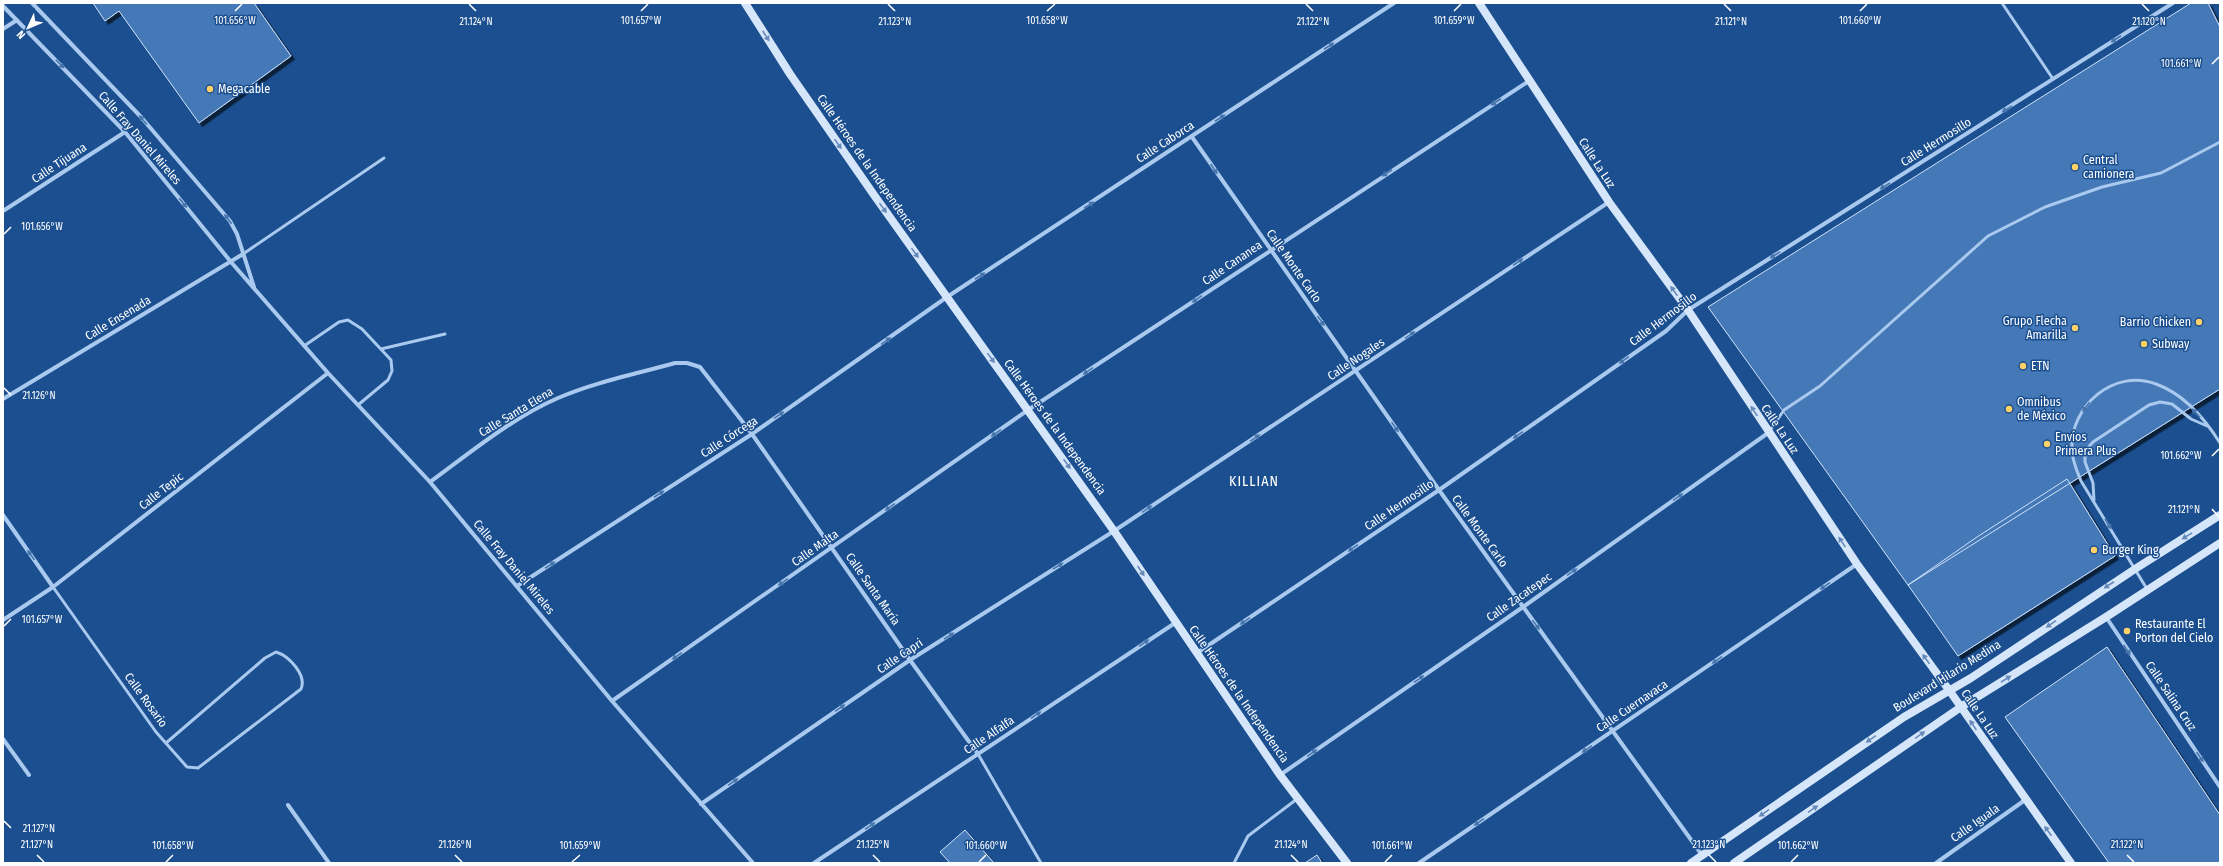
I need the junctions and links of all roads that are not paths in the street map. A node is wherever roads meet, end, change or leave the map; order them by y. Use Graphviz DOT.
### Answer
graph roads {
  1 [pos="32,3"];
  2 [pos="745,3"];
  3 [pos="1394,3"];
  4 [pos="1479,3"];
  5 [pos="2002,3"];
  6 [pos="2173,3"];
  7 [pos="3,6"];
  8 [pos="17,20"];
  9 [pos="3,29"];
  10 [pos="2053,79"];
  11 [pos="1529,81"];
  12 [pos="125,132"];
  13 [pos="1192,137"];
  14 [pos="2220,142"];
  15 [pos="384,158"];
  16 [pos="1609,202"];
  17 [pos="3,211"];
  18 [pos="1270,250"];
  19 [pos="243,254"];
  20 [pos="231,262"];
  21 [pos="255,289"];
  22 [pos="947,298"];
  23 [pos="1688,310"];
  24 [pos="445,334"];
  25 [pos="304,346"];
  26 [pos="381,349"];
  27 [pos="1356,371"];
  28 [pos="328,374"];
  29 [pos="710,377"];
  30 [pos="3,399"];
  31 [pos="358,405"];
  32 [pos="1028,410"];
  33 [pos="2208,426"];
  34 [pos="1768,433"];
  35 [pos="752,434"];
  36 [pos="2220,443"];
  37 [pos="430,482"];
  38 [pos="1439,490"];
  39 [pos="2094,501"];
  40 [pos="3,515"];
  41 [pos="2220,515"];
  42 [pos="1114,531"];
  43 [pos="2220,543"];
  44 [pos="832,548"];
  45 [pos="1857,564"];
  46 [pos="2135,569"];
  47 [pos="517,586"];
  48 [pos="53,587"];
  49 [pos="2147,589"];
  50 [pos="1523,607"];
  51 [pos="2106,617"];
  52 [pos="3,620"];
  53 [pos="1175,622"];
  54 [pos="1197,654"];
  55 [pos="910,660"];
  56 [pos="1949,690"];
  57 [pos="612,701"];
  58 [pos="1960,707"];
  59 [pos="1612,732"];
  60 [pos="3,740"];
  61 [pos="166,743"];
  62 [pos="978,754"];
  63 [pos="1280,775"];
  64 [pos="29,776"];
  65 [pos="2220,787"];
  66 [pos="1298,798"];
  67 [pos="2025,800"];
  68 [pos="701,804"];
  69 [pos="288,805"];
  70 [pos="1702,855"];
  71 [pos="329,863"];
  72 [pos="753,863"];
  73 [pos="814,863"];
  74 [pos="1042,863"];
  75 [pos="1234,863"];
  76 [pos="1347,863"];
  77 [pos="1419,863"];
  78 [pos="1691,863"];
  79 [pos="1734,863"];
  80 [pos="1936,863"];
  81 [pos="2071,863"];
  19 -- 1 [label="street, Calle Fray Daniel Mireles, one-way"];
  2 -- 22 [label="street, Calle Héroes de la Independencia, one-way"];
  13 -- 3 [label="street, Calle Caborca, one-way"];
  4 -- 11 [label="street, Calle La Luz"];
  5 -- 10 [label="lane"];
  6 -- 10 [label="street, Calle Hermosillo, one-way"];
  7 -- 8 [label="street, Calle Fray Daniel Mireles"];
  8 -- 9 [label="street"];
  8 -- 12 [label="street, Calle Fray Daniel Mireles, one-way"];
  10 -- 23 [label="street, Calle Hermosillo, one-way"];
  11 -- 16 [label="street, Calle La Luz"];
  11 -- 18 [label="street, Calle Cananea, one-way"];
  12 -- 17 [label="street, Calle Tijuana"];
  12 -- 20 [label="street, Calle Fray Daniel Mireles, one-way"];
  13 -- 18 [label="street, Calle Monte Carlo, one-way"];
  22 -- 13 [label="street, Calle Caborca, one-way"];
  14 -- 34 [label="lane"];
  15 -- 19 [label="lane"];
  23 -- 16 [label="street, Calle La Luz, one-way"];
  27 -- 16 [label="street, Calle Nogales, one-way"];
  18 -- 27 [label="street, Calle Monte Carlo, one-way"];
  18 -- 32 [label="street, Calle Cananea, one-way"];
  19 -- 20 [label="street, Calle Ensenada"];
  19 -- 21 [label="street, Calle Fray Daniel Mireles"];
  20 -- 21 [label="street, Calle Fray Daniel Mireles"];
  20 -- 30 [label="street, Calle Ensenada"];
  21 -- 25 [label="street, Calle Fray Daniel Mireles"];
  22 -- 32 [label="street, Calle Héroes de la Independencia, one-way"];
  35 -- 22 [label="street, Calle Córcega, one-way"];
  34 -- 23 [label="street, Calle La Luz, one-way"];
  23 -- 38 [label="street, Calle Hermosillo, one-way"];
  24 -- 26 [label="lane"];
  25 -- 26 [label="lane"];
  25 -- 28 [label="street, Calle Fray Daniel Mireles"];
  26 -- 31 [label="lane"];
  27 -- 38 [label="street, Calle Monte Carlo, one-way"];
  42 -- 27 [label="street, Calle Nogales, one-way"];
  28 -- 31 [label="street, Calle Fray Daniel Mireles"];
  28 -- 48 [label="street, Calle Tepic"];
  29 -- 35 [label="street, Calle Santa María"];
  29 -- 37 [label="street, Calle Santa Elena"];
  31 -- 37 [label="street, Calle Fray Daniel Mireles"];
  32 -- 42 [label="street, Calle Héroes de la Independencia, one-way"];
  32 -- 44 [label="street, Calle Malta, one-way"];
  33 -- 36 [label="lane"];
  33 -- 39 [label="lane"];
  33 -- 39 [label="lane, one-way"];
  45 -- 34 [label="street, Calle La Luz, one-way"];
  50 -- 34 [label="street, Calle Zacatepec, one-way"];
  35 -- 44 [label="street, Calle Santa María"];
  47 -- 35 [label="street, Calle Córcega, one-way"];
  37 -- 47 [label="street, Calle Fray Daniel Mireles"];
  38 -- 50 [label="street, Calle Monte Carlo"];
  38 -- 54 [label="street, Calle Hermosillo, one-way"];
  39 -- 46 [label="lane, one-way"];
  48 -- 40 [label="street, Calle Rosario, one-way"];
  41 -- 46 [label="street, Boulevard Hilario Medina, one-way"];
  42 -- 53 [label="street, Calle Héroes de la Independencia, one-way"];
  55 -- 42 [label="street, Calle Capri, one-way"];
  43 -- 49 [label="street"];
  44 -- 55 [label="street, Calle Santa María"];
  44 -- 57 [label="street, Calle Malta, one-way"];
  56 -- 45 [label="street, Calle La Luz, one-way"];
  45 -- 59 [label="street, Calle Cuernavaca, one-way"];
  46 -- 49 [label="lane"];
  46 -- 56 [label="street, Boulevard Hilario Medina, one-way"];
  47 -- 57 [label="street, Calle Fray Daniel Mireles"];
  48 -- 52 [label="street, Calle Tepic"];
  48 -- 61 [label="lane, Calle Rosario"];
  49 -- 51 [label="street"];
  50 -- 59 [label="street, Calle Monte Carlo, one-way"];
  63 -- 50 [label="street, Calle Zacatepec, one-way"];
  58 -- 51 [label="street, one-way"];
  51 -- 65 [label="street, Calle Salina Cruz, one-way"];
  53 -- 54 [label="street, Calle Héroes de la Independencia"];
  62 -- 53 [label="street, Calle Alfalfa, one-way"];
  54 -- 63 [label="street, Calle Héroes de la Independencia"];
  55 -- 62 [label="street, Calle Santa María"];
  68 -- 55 [label="street, Calle Capri, one-way"];
  56 -- 58 [label="street, Calle La Luz"];
  56 -- 70 [label="street, Boulevard Hilario Medina, one-way"];
  57 -- 68 [label="street, Calle Fray Daniel Mireles"];
  67 -- 58 [label="street, Calle La Luz, one-way"];
  79 -- 58 [label="street, one-way"];
  59 -- 70 [label="street, Calle Monte Carlo"];
  59 -- 77 [label="street, Calle Cuernavaca, one-way"];
  60 -- 64 [label="street"];
  61 -- 61 [label="lane, Calle Rosario"];
  73 -- 62 [label="street, Calle Alfalfa, one-way"];
  62 -- 74 [label="lane"];
  63 -- 66 [label="street, Calle Héroes de la Independencia"];
  66 -- 75 [label="lane"];
  66 -- 76 [label="street, Calle Héroes de la Independencia"];
  67 -- 80 [label="street, Calle Iguala"];
  81 -- 67 [label="street, Calle La Luz, one-way"];
  68 -- 72 [label="street, Calle Fray Daniel Mireles"];
  69 -- 71 [label="street"];
  70 -- 78 [label="street, Boulevard Hilario Medina"];
}
